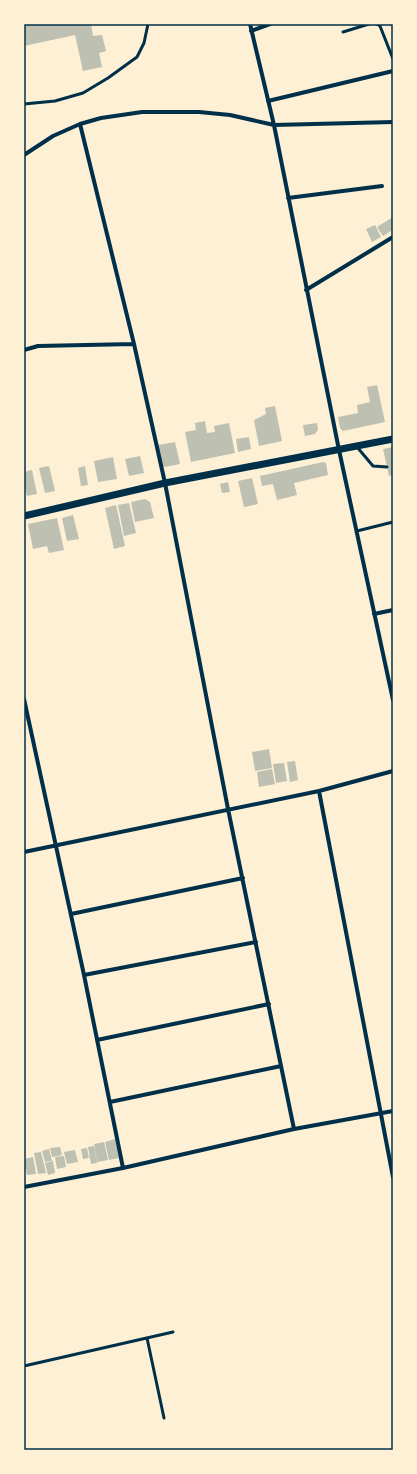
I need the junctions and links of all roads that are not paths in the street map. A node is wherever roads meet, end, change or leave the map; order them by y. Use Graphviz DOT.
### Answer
graph roads {
  1 [pos="148,24"];
  2 [pos="250,24"];
  3 [pos="270,24"];
  4 [pos="369,24"];
  5 [pos="377,24"];
  6 [pos="251,31"];
  7 [pos="343,32"];
  8 [pos="393,59"];
  9 [pos="393,71"];
  10 [pos="268,101"];
  11 [pos="24,104"];
  12 [pos="393,122"];
  13 [pos="80,124"];
  14 [pos="274,125"];
  15 [pos="24,155"];
  16 [pos="382,186"];
  17 [pos="288,198"];
  18 [pos="393,237"];
  19 [pos="306,290"];
  20 [pos="134,344"];
  21 [pos="24,350"];
  22 [pos="393,439"];
  23 [pos="356,446"];
  24 [pos="339,450"];
  25 [pos="387,467"];
  26 [pos="165,483"];
  27 [pos="24,516"];
  28 [pos="393,522"];
  29 [pos="356,530"];
  30 [pos="393,610"];
  31 [pos="374,614"];
  32 [pos="391,682"];
  33 [pos="24,699"];
  34 [pos="393,700"];
  35 [pos="393,771"];
  36 [pos="319,791"];
  37 [pos="228,809"];
  38 [pos="56,845"];
  39 [pos="24,852"];
  40 [pos="243,878"];
  41 [pos="71,914"];
  42 [pos="256,942"];
  43 [pos="84,975"];
  44 [pos="269,1004"];
  45 [pos="97,1040"];
  46 [pos="281,1066"];
  47 [pos="110,1102"];
  48 [pos="393,1110"];
  49 [pos="381,1113"];
  50 [pos="294,1129"];
  51 [pos="123,1168"];
  52 [pos="393,1177"];
  53 [pos="24,1187"];
  54 [pos="173,1332"];
  55 [pos="147,1338"];
  56 [pos="24,1366"];
  57 [pos="164,1418"];
  1 -- 11 [label="lane"];
  2 -- 6 [label="street"];
  3 -- 6 [label="street"];
  4 -- 7 [label="lane"];
  5 -- 8 [label="lane"];
  6 -- 10 [label="street"];
  9 -- 10 [label="street"];
  10 -- 14 [label="street"];
  12 -- 14 [label="street"];
  13 -- 14 [label="street"];
  13 -- 15 [label="street"];
  13 -- 20 [label="street"];
  14 -- 17 [label="street"];
  16 -- 17 [label="street"];
  17 -- 19 [label="street"];
  18 -- 19 [label="street"];
  19 -- 24 [label="street"];
  20 -- 21 [label="street"];
  20 -- 26 [label="street"];
  22 -- 23 [label="street"];
  23 -- 24 [label="street"];
  23 -- 25 [label="lane"];
  24 -- 26 [label="street"];
  24 -- 29 [label="street"];
  26 -- 27 [label="street"];
  26 -- 37 [label="street"];
  28 -- 29 [label="lane"];
  29 -- 31 [label="street"];
  30 -- 31 [label="street"];
  31 -- 32 [label="street"];
  32 -- 34 [label="street"];
  33 -- 38 [label="street"];
  35 -- 36 [label="street"];
  36 -- 37 [label="street"];
  36 -- 49 [label="street"];
  37 -- 38 [label="street"];
  37 -- 40 [label="street"];
  38 -- 39 [label="street"];
  38 -- 41 [label="street"];
  40 -- 41 [label="street"];
  40 -- 42 [label="street"];
  41 -- 43 [label="street"];
  42 -- 43 [label="street"];
  42 -- 44 [label="street"];
  43 -- 45 [label="street"];
  44 -- 45 [label="street"];
  44 -- 46 [label="street"];
  45 -- 47 [label="street"];
  46 -- 47 [label="street"];
  46 -- 50 [label="street"];
  47 -- 51 [label="street"];
  48 -- 49 [label="street"];
  49 -- 50 [label="street"];
  49 -- 52 [label="street"];
  50 -- 51 [label="street"];
  51 -- 53 [label="street"];
  54 -- 55 [label="lane"];
  55 -- 56 [label="lane"];
  55 -- 57 [label="lane"];
}
